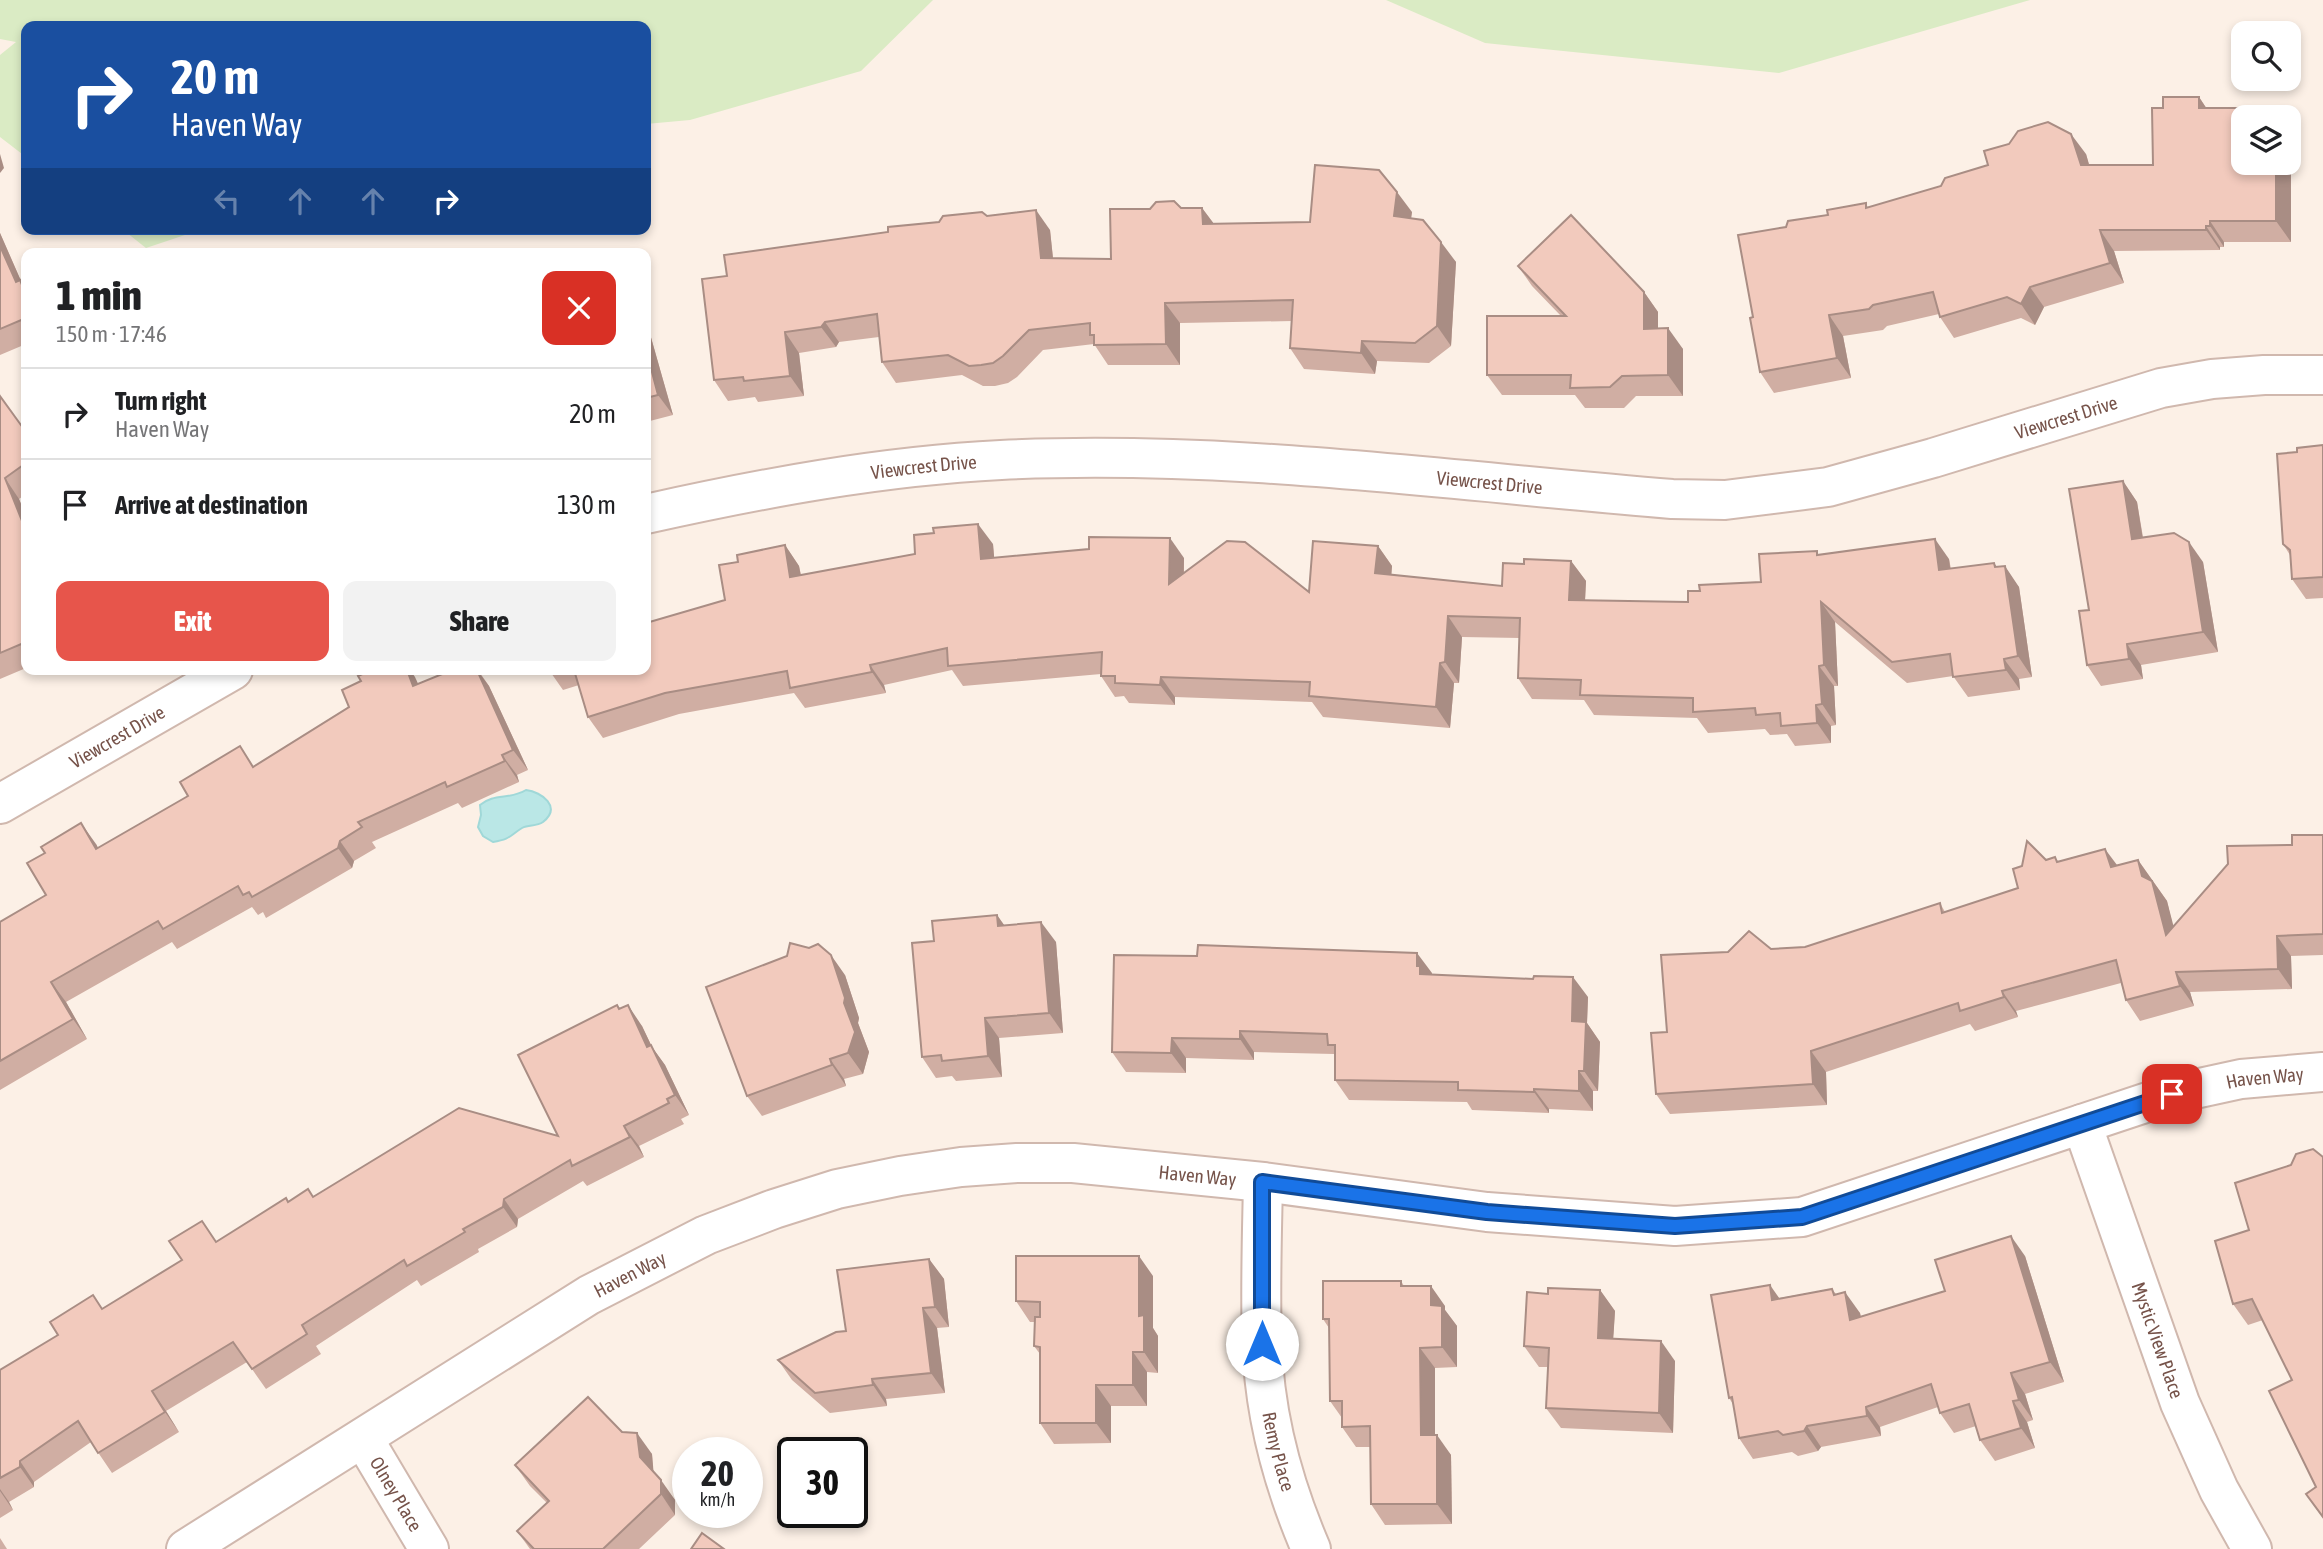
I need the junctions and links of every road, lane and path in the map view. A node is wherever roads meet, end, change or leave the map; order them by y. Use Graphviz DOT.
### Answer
graph roads {
  1 [pos="2323,375"];
  2 [pos="651,513"];
  3 [pos="224,675"];
  4 [pos="0,804"];
  5 [pos="2323,1072"];
  6 [pos="2082,1124"];
  7 [pos="1262,1182"];
  8 [pos="363,1438"];
  9 [pos="186,1549"];
  10 [pos="429,1549"];
  11 [pos="1311,1549"];
  12 [pos="2252,1549"];
  1 -- 2 [label="street, Viewcrest Drive"];
  3 -- 4 [label="street, Viewcrest Drive"];
  5 -- 6 [label="street, Haven Way"];
  6 -- 7 [label="street, Haven Way"];
  6 -- 12 [label="street, Mystic View Place"];
  7 -- 8 [label="street, Haven Way"];
  7 -- 11 [label="street, Remy Place"];
  8 -- 9 [label="street, Haven Way"];
  8 -- 10 [label="street, Olney Place"];
}
